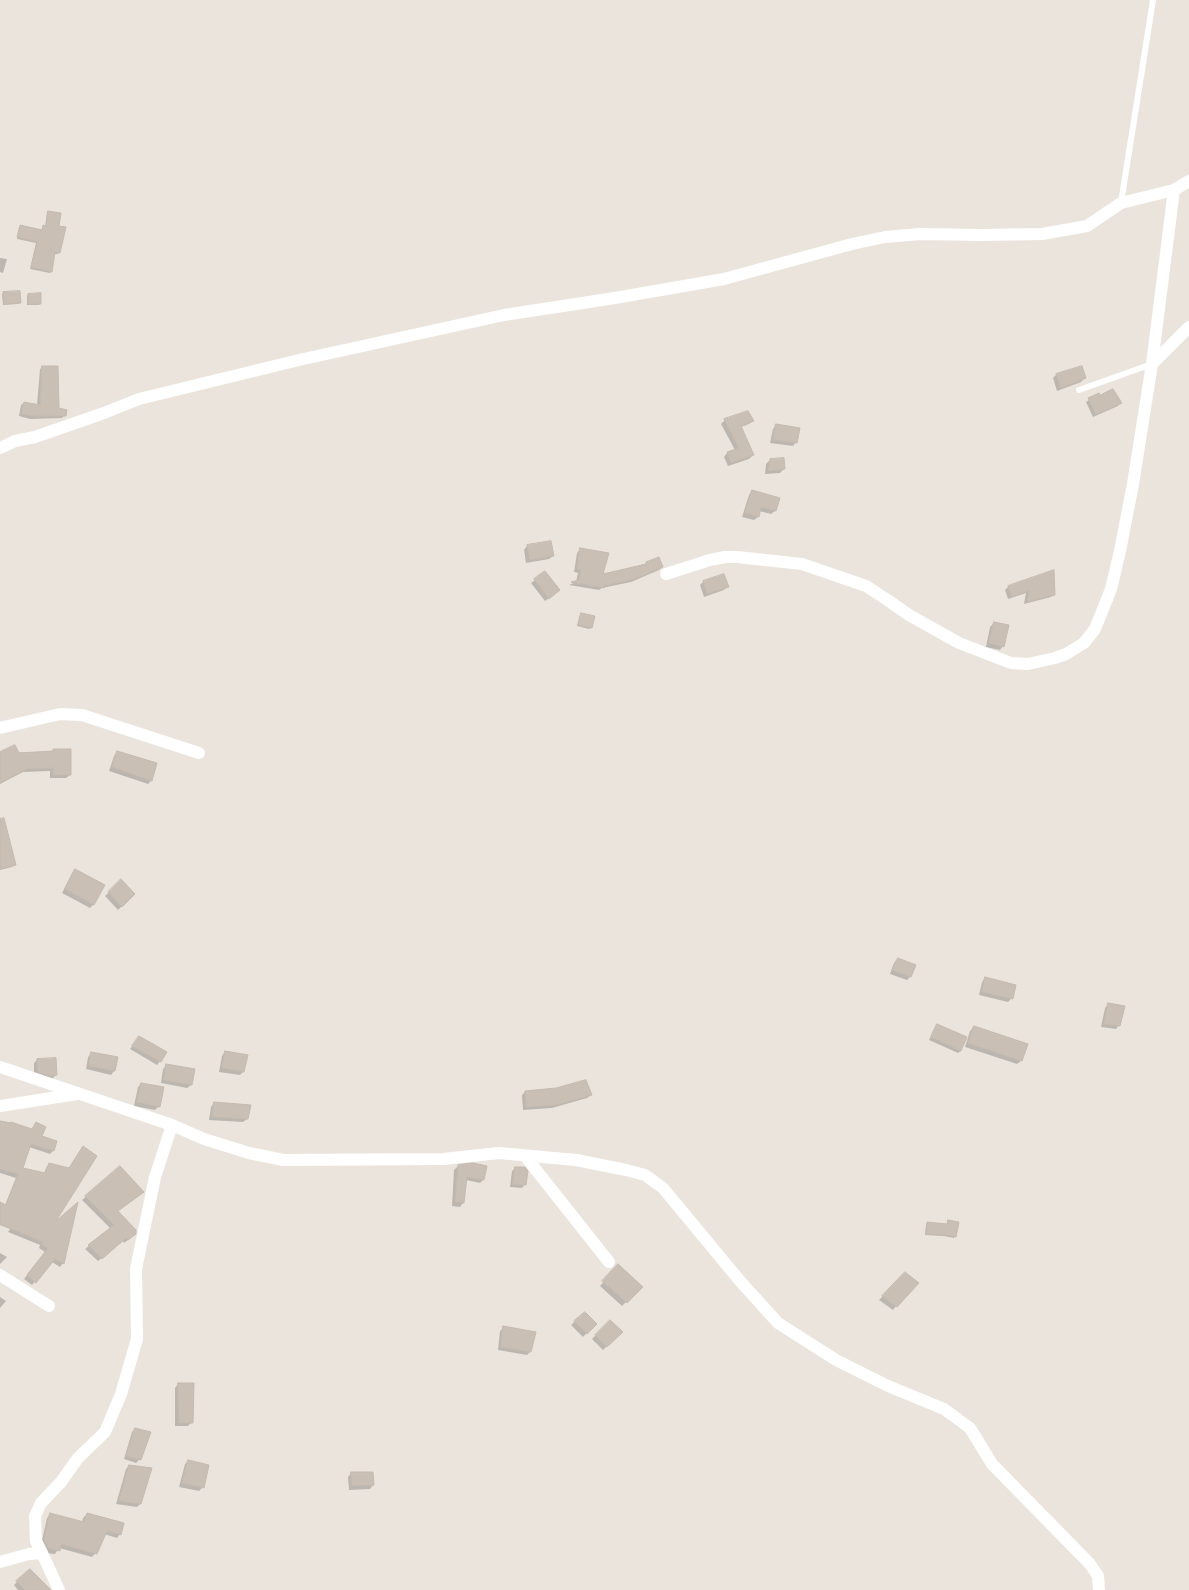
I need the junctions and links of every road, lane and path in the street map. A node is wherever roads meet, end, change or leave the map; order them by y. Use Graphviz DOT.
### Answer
graph roads {
  1 [pos="1153,0"];
  2 [pos="1189,181"];
  3 [pos="1174,190"];
  4 [pos="1120,203"];
  5 [pos="1189,327"];
  6 [pos="1152,364"];
  7 [pos="1078,390"];
  8 [pos="0,448"];
  9 [pos="666,574"];
  10 [pos="0,728"];
  11 [pos="199,753"];
  12 [pos="0,1068"];
  13 [pos="78,1094"];
  14 [pos="0,1106"];
  15 [pos="172,1125"];
  16 [pos="525,1156"];
  17 [pos="608,1262"];
  18 [pos="0,1275"];
  19 [pos="49,1306"];
  20 [pos="42,1553"];
  21 [pos="0,1562"];
  22 [pos="58,1590"];
  23 [pos="1099,1590"];
  1 -- 4 [label="lane"];
  2 -- 3 [label="street"];
  3 -- 4 [label="street"];
  3 -- 6 [label="street"];
  4 -- 8 [label="street"];
  5 -- 6 [label="street"];
  6 -- 7 [label="lane"];
  6 -- 9 [label="street"];
  10 -- 11 [label="street"];
  12 -- 13 [label="street"];
  13 -- 14 [label="street"];
  13 -- 15 [label="street"];
  15 -- 16 [label="street"];
  15 -- 20 [label="street"];
  16 -- 17 [label="street"];
  16 -- 23 [label="street"];
  18 -- 19 [label="street"];
  20 -- 21 [label="street"];
  20 -- 22 [label="street"];
}
